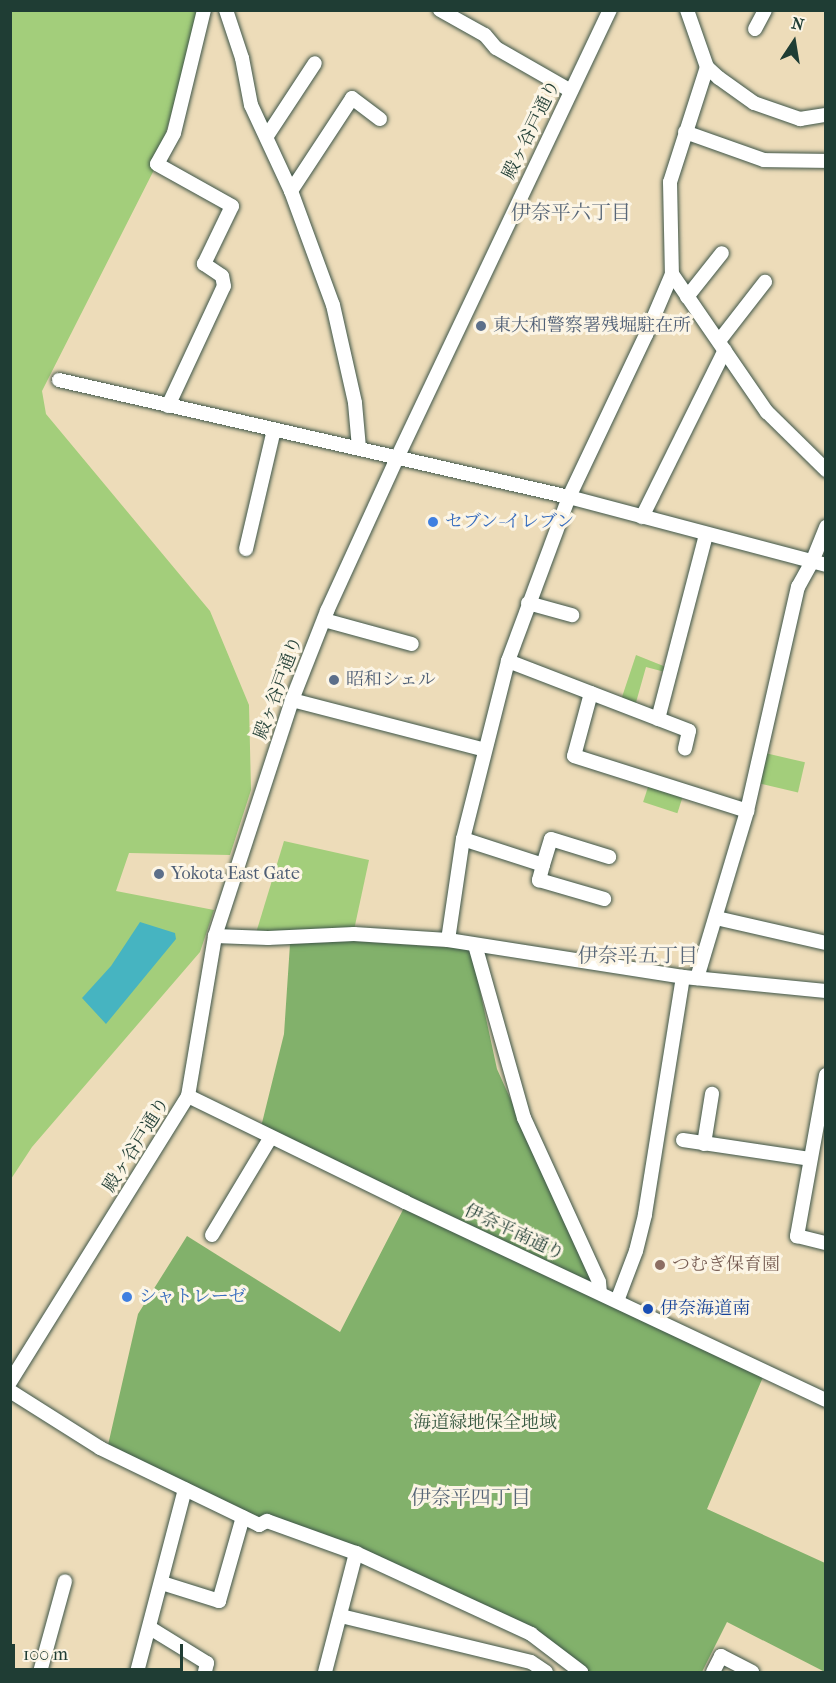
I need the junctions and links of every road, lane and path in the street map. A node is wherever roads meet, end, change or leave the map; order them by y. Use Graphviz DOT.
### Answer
graph roads {
  1 [pos="204,10"];
  2 [pos="226,10"];
  3 [pos="440,10"];
  4 [pos="610,10"];
  5 [pos="687,10"];
  6 [pos="765,10"];
  7 [pos="755,29"];
  8 [pos="315,63"];
  9 [pos="707,67"];
  10 [pos="571,91"];
  11 [pos="825,115"];
  12 [pos="380,119"];
  13 [pos="685,132"];
  14 [pos="267,136"];
  15 [pos="825,161"];
  16 [pos="291,191"];
  17 [pos="722,253"];
  18 [pos="672,274"];
  19 [pos="765,282"];
  20 [pos="687,297"];
  21 [pos="722,345"];
  22 [pos="59,380"];
  23 [pos="168,406"];
  24 [pos="274,430"];
  25 [pos="359,448"];
  26 [pos="398,456"];
  27 [pos="825,470"];
  28 [pos="568,497"];
  29 [pos="642,517"];
  30 [pos="825,527"];
  31 [pos="706,535"];
  32 [pos="246,549"];
  33 [pos="819,564"];
  34 [pos="528,603"];
  35 [pos="572,615"];
  36 [pos="324,620"];
  37 [pos="412,644"];
  38 [pos="508,660"];
  39 [pos="591,693"];
  40 [pos="292,700"];
  41 [pos="658,719"];
  42 [pos="685,749"];
  43 [pos="485,750"];
  44 [pos="747,811"];
  45 [pos="463,839"];
  46 [pos="609,857"];
  47 [pos="543,865"];
  48 [pos="604,899"];
  49 [pos="716,918"];
  50 [pos="215,936"];
  51 [pos="448,940"];
  52 [pos="825,943"];
  53 [pos="475,945"];
  54 [pos="682,978"];
  55 [pos="697,978"];
  56 [pos="825,991"];
  57 [pos="825,1075"];
  58 [pos="824,1093"];
  59 [pos="712,1094"];
  60 [pos="188,1096"];
  61 [pos="272,1137"];
  62 [pos="683,1140"];
  63 [pos="704,1144"];
  64 [pos="810,1159"];
  65 [pos="212,1235"];
  66 [pos="825,1243"];
  67 [pos="600,1293"];
  68 [pos="617,1301"];
  69 [pos="10,1382"];
  70 [pos="10,1391"];
  71 [pos="825,1400"];
  72 [pos="185,1489"];
  73 [pos="243,1517"];
  74 [pos="356,1553"];
  75 [pos="65,1581"];
  76 [pos="162,1583"];
  77 [pos="341,1616"];
  78 [pos="534,1620"];
  79 [pos="150,1628"];
  80 [pos="531,1634"];
  81 [pos="40,1672"];
  82 [pos="137,1672"];
  83 [pos="205,1672"];
  84 [pos="325,1672"];
  85 [pos="546,1672"];
  86 [pos="581,1672"];
  87 [pos="713,1672"];
  88 [pos="752,1672"];
  1 -- 23 [label="street"];
  2 -- 14 [label="street"];
  3 -- 10 [label="street"];
  4 -- 10 [label="street, 殿ヶ谷戸通り"];
  5 -- 9 [label="street"];
  6 -- 7 [label="street"];
  8 -- 14 [label="street"];
  9 -- 11 [label="street"];
  9 -- 13 [label="street"];
  10 -- 26 [label="street, 殿ヶ谷戸通り"];
  12 -- 16 [label="street"];
  13 -- 15 [label="street"];
  13 -- 18 [label="street"];
  14 -- 16 [label="street"];
  16 -- 25 [label="street"];
  17 -- 20 [label="street"];
  18 -- 20 [label="street"];
  18 -- 28 [label="street"];
  19 -- 21 [label="street"];
  20 -- 21 [label="street"];
  21 -- 27 [label="street"];
  21 -- 29 [label="street"];
  22 -- 23 [label="street"];
  23 -- 24 [label="street"];
  24 -- 25 [label="street"];
  24 -- 32 [label="street"];
  25 -- 26 [label="street"];
  26 -- 28 [label="street"];
  26 -- 36 [label="street, 殿ヶ谷戸通り"];
  28 -- 29 [label="street"];
  28 -- 34 [label="street"];
  29 -- 31 [label="street"];
  30 -- 33 [label="street"];
  31 -- 33 [label="street"];
  31 -- 41 [label="street"];
  33 -- 44 [label="street"];
  34 -- 35 [label="street"];
  34 -- 38 [label="street"];
  36 -- 37 [label="street"];
  36 -- 40 [label="street, 殿ヶ谷戸通り"];
  38 -- 39 [label="street"];
  38 -- 43 [label="street"];
  39 -- 41 [label="street"];
  39 -- 44 [label="street"];
  40 -- 43 [label="street"];
  40 -- 50 [label="street, 殿ヶ谷戸通り"];
  41 -- 42 [label="street"];
  43 -- 45 [label="street"];
  44 -- 49 [label="street"];
  45 -- 47 [label="street"];
  45 -- 51 [label="street"];
  46 -- 47 [label="street"];
  47 -- 48 [label="street"];
  49 -- 52 [label="street"];
  49 -- 55 [label="street"];
  50 -- 51 [label="street"];
  50 -- 60 [label="street, 殿ヶ谷戸通り"];
  51 -- 53 [label="street"];
  53 -- 54 [label="street"];
  53 -- 67 [label="street"];
  54 -- 55 [label="street"];
  54 -- 68 [label="street"];
  55 -- 56 [label="street"];
  57 -- 58 [label="street"];
  58 -- 64 [label="street"];
  59 -- 63 [label="street"];
  60 -- 61 [label="street, 伊奈平南通り"];
  60 -- 69 [label="street, 殿ヶ谷戸通り"];
  61 -- 65 [label="street"];
  61 -- 67 [label="street, 伊奈平南通り"];
  62 -- 63 [label="street"];
  63 -- 64 [label="street"];
  64 -- 66 [label="street"];
  67 -- 68 [label="street, 伊奈平南通り"];
  68 -- 71 [label="street, 伊奈平南通り"];
  70 -- 72 [label="street"];
  72 -- 73 [label="street"];
  72 -- 76 [label="street"];
  73 -- 74 [label="street"];
  73 -- 76 [label="street"];
  74 -- 77 [label="street"];
  74 -- 80 [label="street"];
  75 -- 81 [label="street"];
  76 -- 79 [label="street"];
  77 -- 84 [label="street"];
  77 -- 85 [label="street"];
  78 -- 80 [label="street"];
  79 -- 82 [label="street"];
  79 -- 83 [label="street"];
  80 -- 86 [label="street"];
  87 -- 88 [label="street"];
}
